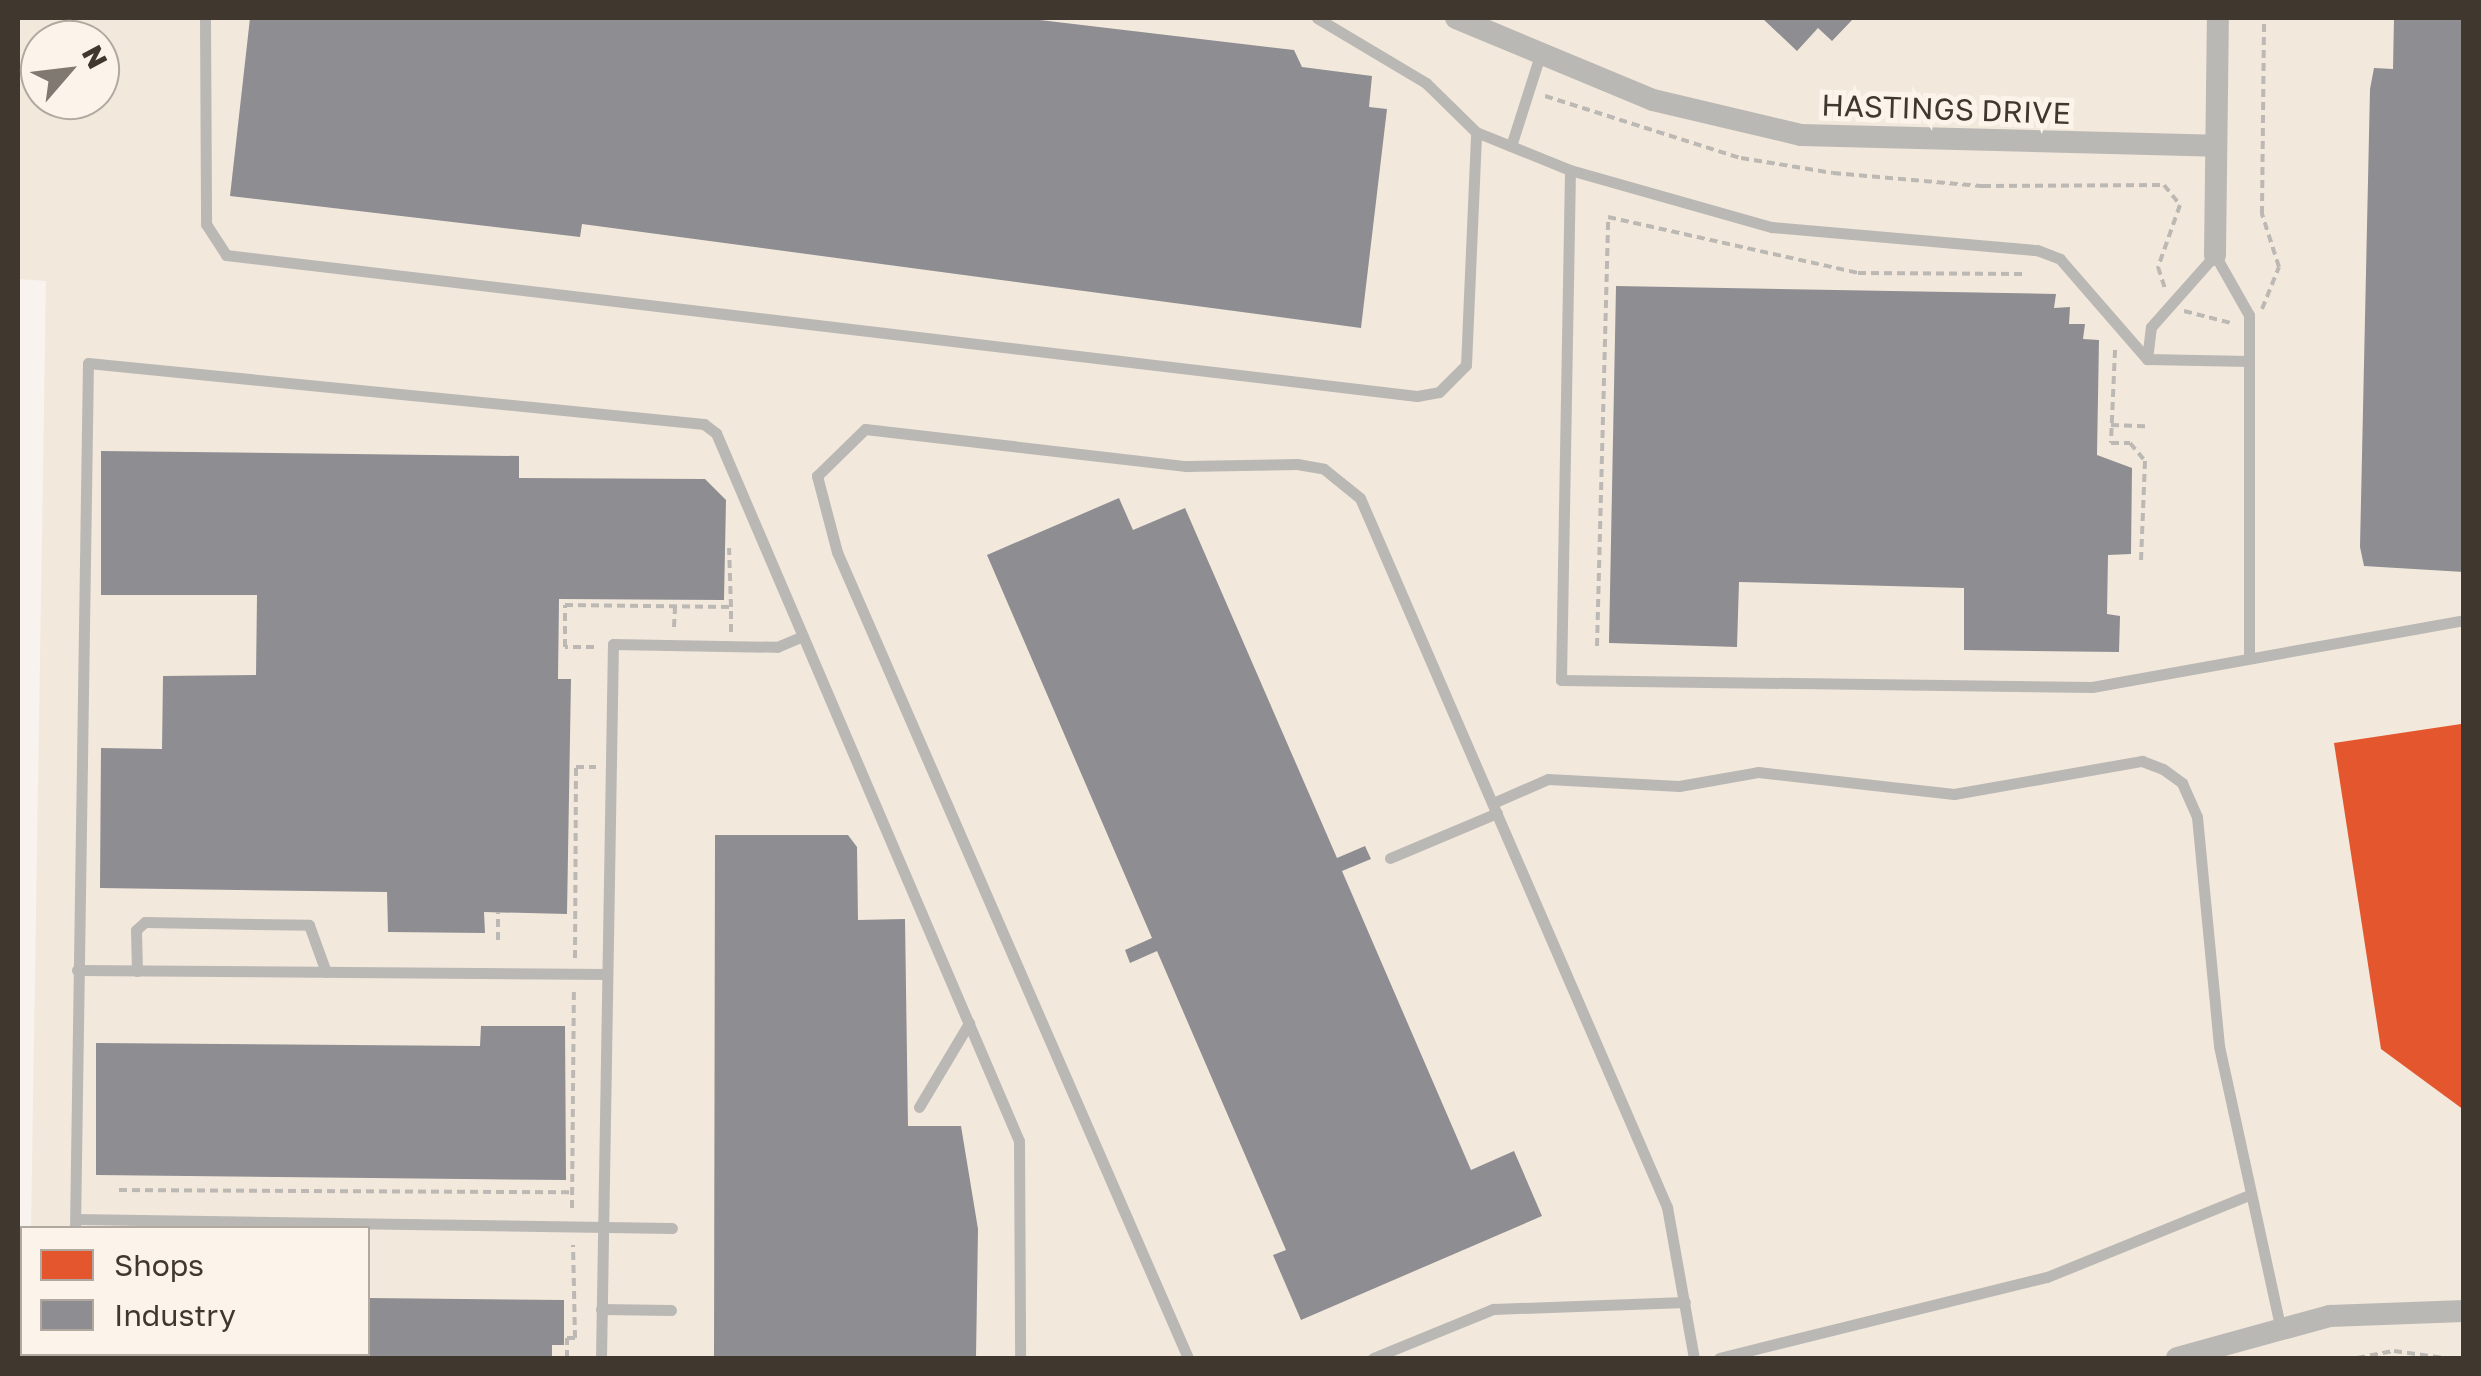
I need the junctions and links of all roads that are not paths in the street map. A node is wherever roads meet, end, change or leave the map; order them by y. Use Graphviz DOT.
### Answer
graph roads {
  1 [pos="205,18"];
  2 [pos="1317,18"];
  3 [pos="1456,18"];
  4 [pos="2218,18"];
  5 [pos="1539,58"];
  6 [pos="1476,132"];
  7 [pos="1510,146"];
  8 [pos="2216,146"];
  9 [pos="1570,170"];
  10 [pos="2215,255"];
  11 [pos="2147,359"];
  12 [pos="2250,362"];
  13 [pos="2464,620"];
  14 [pos="803,636"];
  15 [pos="2249,655"];
  16 [pos="1495,808"];
  17 [pos="1390,858"];
  18 [pos="78,970"];
  19 [pos="137,970"];
  20 [pos="326,972"];
  21 [pos="607,974"];
  22 [pos="969,1023"];
  23 [pos="919,1107"];
  24 [pos="2248,1195"];
  25 [pos="75,1224"];
  26 [pos="603,1227"];
  27 [pos="672,1228"];
  28 [pos="1686,1302"];
  29 [pos="602,1310"];
  30 [pos="672,1310"];
  31 [pos="2464,1311"];
  32 [pos="2280,1326"];
  33 [pos="600,1358"];
  34 [pos="1020,1358"];
  35 [pos="1188,1358"];
  36 [pos="1374,1358"];
  37 [pos="1694,1358"];
  38 [pos="1719,1358"];
  39 [pos="2176,1358"];
  1 -- 6 [label="lane"];
  2 -- 6 [label="lane"];
  3 -- 5 [label="street, HASTINGS DRIVE"];
  4 -- 8 [label="street"];
  5 -- 7 [label="lane"];
  5 -- 8 [label="street, HASTINGS DRIVE"];
  6 -- 7 [label="lane"];
  7 -- 9 [label="lane"];
  8 -- 10 [label="street"];
  9 -- 11 [label="lane"];
  9 -- 15 [label="lane"];
  10 -- 11 [label="lane"];
  10 -- 12 [label="lane"];
  11 -- 12 [label="lane"];
  12 -- 15 [label="lane"];
  13 -- 15 [label="lane"];
  14 -- 18 [label="lane"];
  14 -- 21 [label="lane"];
  14 -- 22 [label="lane"];
  16 -- 17 [label="lane"];
  16 -- 24 [label="lane"];
  16 -- 28 [label="lane"];
  16 -- 35 [label="lane"];
  18 -- 19 [label="lane"];
  18 -- 25 [label="lane"];
  19 -- 20 [label="lane"];
  19 -- 20 [label="lane"];
  20 -- 21 [label="lane"];
  21 -- 26 [label="lane"];
  22 -- 23 [label="lane"];
  22 -- 34 [label="lane"];
  24 -- 32 [label="lane"];
  24 -- 38 [label="lane"];
  25 -- 26 [label="lane"];
  26 -- 27 [label="lane"];
  26 -- 29 [label="lane"];
  28 -- 36 [label="lane"];
  28 -- 37 [label="lane"];
  29 -- 30 [label="lane"];
  29 -- 33 [label="lane"];
  31 -- 32 [label="street"];
  32 -- 39 [label="street"];
}
